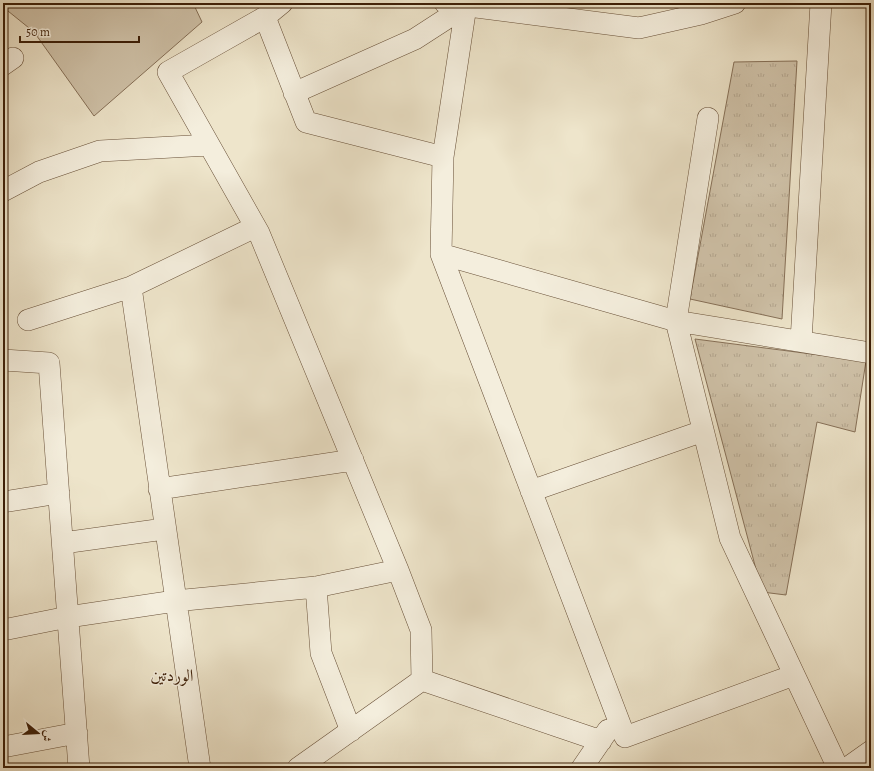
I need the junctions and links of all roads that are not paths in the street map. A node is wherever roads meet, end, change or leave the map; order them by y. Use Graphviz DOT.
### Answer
graph roads {
  1 [pos="282,3"];
  2 [pos="445,3"];
  3 [pos="735,3"];
  4 [pos="821,3"];
  5 [pos="466,6"];
  6 [pos="699,9"];
  7 [pos="265,17"];
  8 [pos="294,93"];
  9 [pos="708,118"];
  10 [pos="209,145"];
  11 [pos="443,157"];
  12 [pos="3,191"];
  13 [pos="255,227"];
  14 [pos="441,254"];
  15 [pos="131,287"];
  16 [pos="28,320"];
  17 [pos="676,321"];
  18 [pos="801,342"];
  19 [pos="871,353"];
  20 [pos="3,360"];
  21 [pos="703,431"];
  22 [pos="353,460"];
  23 [pos="159,488"];
  24 [pos="532,491"];
  25 [pos="59,493"];
  26 [pos="3,502"];
  27 [pos="164,529"];
  28 [pos="63,543"];
  29 [pos="398,570"];
  30 [pos="316,587"];
  31 [pos="175,601"];
  32 [pos="68,617"];
  33 [pos="3,630"];
  34 [pos="794,675"];
  35 [pos="422,680"];
  36 [pos="617,716"];
  37 [pos="351,731"];
  38 [pos="77,733"];
  39 [pos="601,741"];
  40 [pos="3,747"];
  41 [pos="871,751"];
  42 [pos="80,768"];
  43 [pos="200,768"];
  44 [pos="298,768"];
  45 [pos="582,768"];
  46 [pos="838,768"];
  47 [pos="847,768"];
  1 -- 7 [label="street"];
  2 -- 5 [label="street"];
  3 -- 6 [label="street"];
  4 -- 18 [label="street"];
  5 -- 6 [label="street"];
  5 -- 8 [label="street"];
  5 -- 11 [label="street"];
  7 -- 8 [label="street"];
  7 -- 10 [label="street"];
  8 -- 11 [label="street"];
  9 -- 17 [label="street"];
  10 -- 12 [label="street"];
  10 -- 13 [label="street"];
  11 -- 14 [label="street"];
  13 -- 15 [label="street"];
  13 -- 22 [label="street"];
  14 -- 17 [label="street"];
  14 -- 24 [label="street"];
  15 -- 16 [label="street"];
  15 -- 23 [label="street"];
  17 -- 18 [label="street"];
  17 -- 21 [label="street"];
  18 -- 19 [label="street"];
  20 -- 25 [label="street"];
  21 -- 24 [label="street"];
  21 -- 34 [label="street"];
  22 -- 23 [label="street"];
  22 -- 29 [label="street"];
  23 -- 27 [label="street"];
  24 -- 36 [label="street"];
  25 -- 26 [label="street"];
  25 -- 28 [label="street"];
  27 -- 28 [label="street"];
  27 -- 31 [label="street"];
  28 -- 32 [label="street"];
  29 -- 30 [label="street"];
  29 -- 35 [label="street"];
  30 -- 31 [label="street"];
  30 -- 37 [label="street"];
  31 -- 32 [label="street"];
  31 -- 43 [label="street"];
  32 -- 33 [label="street"];
  32 -- 38 [label="street"];
  34 -- 36 [label="street"];
  34 -- 46 [label="street"];
  35 -- 37 [label="street"];
  35 -- 39 [label="street"];
  36 -- 39 [label="street"];
  37 -- 44 [label="street"];
  38 -- 40 [label="street"];
  38 -- 42 [label="street"];
  39 -- 45 [label="street"];
  41 -- 47 [label="street"];
}
